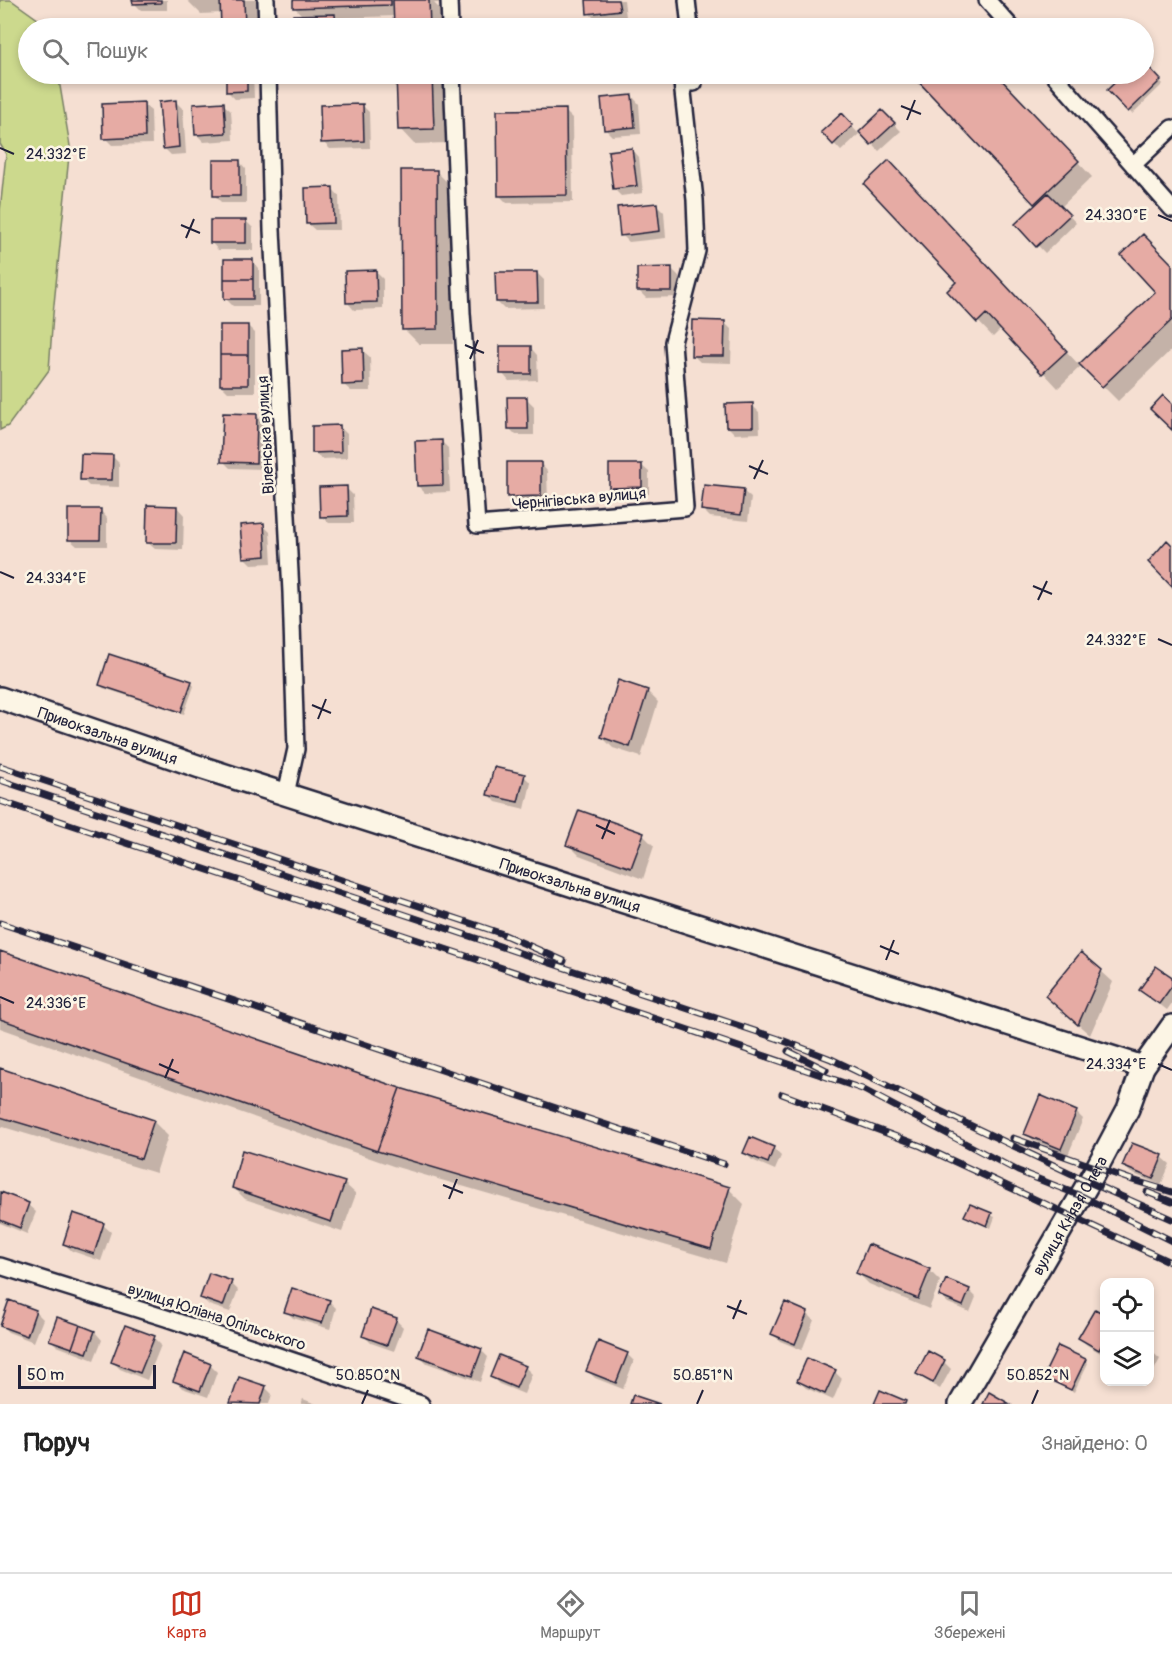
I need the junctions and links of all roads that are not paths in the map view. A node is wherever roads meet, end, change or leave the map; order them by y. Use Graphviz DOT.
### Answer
graph roads {
  1 [pos="266,0"];
  2 [pos="449,0"];
  3 [pos="687,0"];
  4 [pos="987,0"];
  5 [pos="267,18"];
  6 [pos="450,18"];
  7 [pos="689,18"];
  8 [pos="1003,18"];
  9 [pos="268,84"];
  10 [pos="452,84"];
  11 [pos="682,84"];
  12 [pos="1062,84"];
  13 [pos="1172,128"];
  14 [pos="1133,165"];
  15 [pos="1172,209"];
  16 [pos="0,698"];
  17 [pos="286,794"];
  18 [pos="1172,1026"];
  19 [pos="1143,1067"];
  20 [pos="0,1266"];
  21 [pos="421,1404"];
  22 [pos="960,1404"];
  1 -- 5 [label="street"];
  2 -- 6 [label="street"];
  3 -- 7 [label="street"];
  4 -- 8 [label="street"];
  9 -- 17 [label="street, Віленська вулиця"];
  10 -- 11 [label="street, Чернігівська вулиця"];
  12 -- 14 [label="street"];
  13 -- 14 [label="street"];
  14 -- 15 [label="street"];
  16 -- 17 [label="street, Привокзальна вулиця"];
  17 -- 19 [label="street, Привокзальна вулиця"];
  18 -- 19 [label="street, вулиця Князя Олега"];
  19 -- 22 [label="street, вулиця Князя Олега"];
  20 -- 21 [label="street, вулиця Юліана Опільського"];
}
